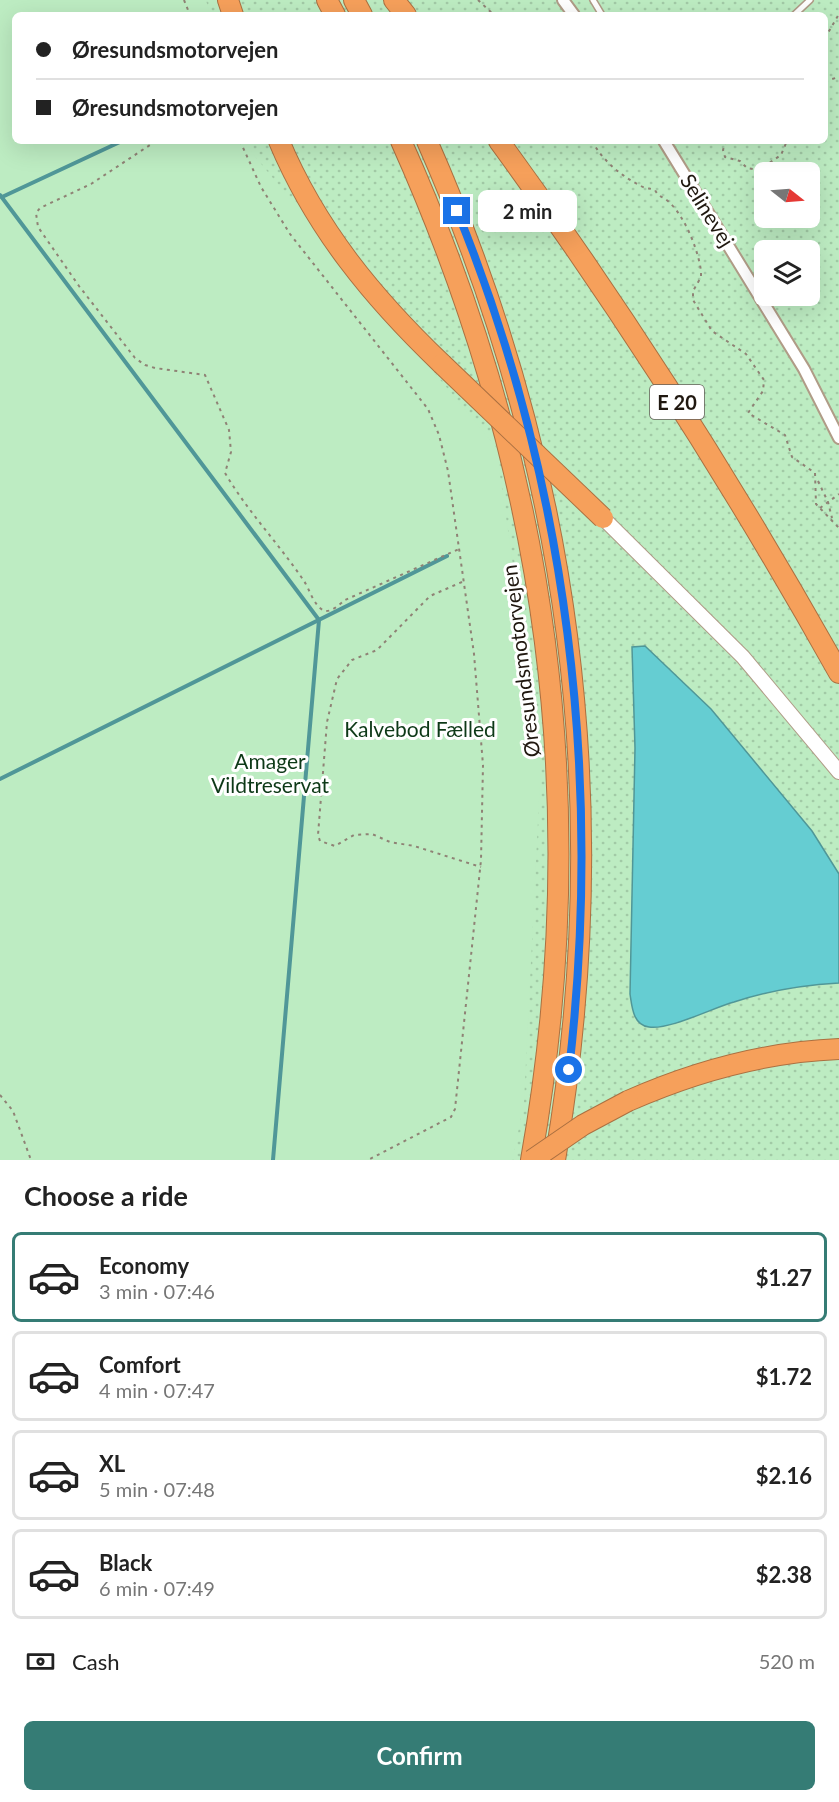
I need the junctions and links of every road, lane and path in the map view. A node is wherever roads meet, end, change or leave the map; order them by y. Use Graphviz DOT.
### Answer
graph roads {
  1 [pos="394,0"];
  2 [pos="478,0"];
  3 [pos="810,0"];
  4 [pos="404,12"];
  5 [pos="491,12"];
  6 [pos="797,12"];
  7 [pos="839,14"];
  8 [pos="828,33"];
  9 [pos="151,144"];
  10 [pos="241,144"];
  11 [pos="280,144"];
  12 [pos="402,144"];
  13 [pos="428,144"];
  14 [pos="501,144"];
  15 [pos="594,144"];
  16 [pos="666,144"];
  17 [pos="725,144"];
  18 [pos="786,144"];
  19 [pos="839,416"];
  20 [pos="836,433"];
  21 [pos="817,479"];
  22 [pos="839,494"];
  23 [pos="828,502"];
  24 [pos="820,508"];
  25 [pos="603,518"];
  26 [pos="832,520"];
  27 [pos="839,528"];
  28 [pos="459,549"];
  29 [pos="462,582"];
  30 [pos="839,673"];
  31 [pos="839,772"];
  32 [pos="481,867"];
  33 [pos="839,1049"];
  34 [pos="0,1095"];
  35 [pos="31,1160"];
  36 [pos="368,1160"];
  37 [pos="531,1160"];
  38 [pos="555,1160"];
  1 -- 4 [label="highway"];
  2 -- 5 [label="path"];
  3 -- 6 [label="lane"];
  7 -- 8 [label="path"];
  9 -- 28 [label="path"];
  10 -- 28 [label="path"];
  11 -- 25 [label="highway, bridge"];
  12 -- 37 [label="highway, Øresundsmotorvejen"];
  13 -- 38 [label="highway"];
  14 -- 30 [label="highway, E 20"];
  15 -- 21 [label="path"];
  16 -- 20 [label="street, Selinevej"];
  17 -- 18 [label="path"];
  19 -- 20 [label="lane"];
  21 -- 23 [label="path"];
  21 -- 24 [label="path"];
  22 -- 23 [label="path"];
  23 -- 24 [label="path"];
  23 -- 26 [label="path"];
  24 -- 26 [label="path"];
  25 -- 31 [label="street"];
  26 -- 27 [label="path"];
  28 -- 29 [label="path"];
  29 -- 32 [label="path"];
  29 -- 32 [label="path"];
  32 -- 36 [label="path"];
  33 -- 37 [label="highway, bridge"];
  34 -- 35 [label="path"];
}
